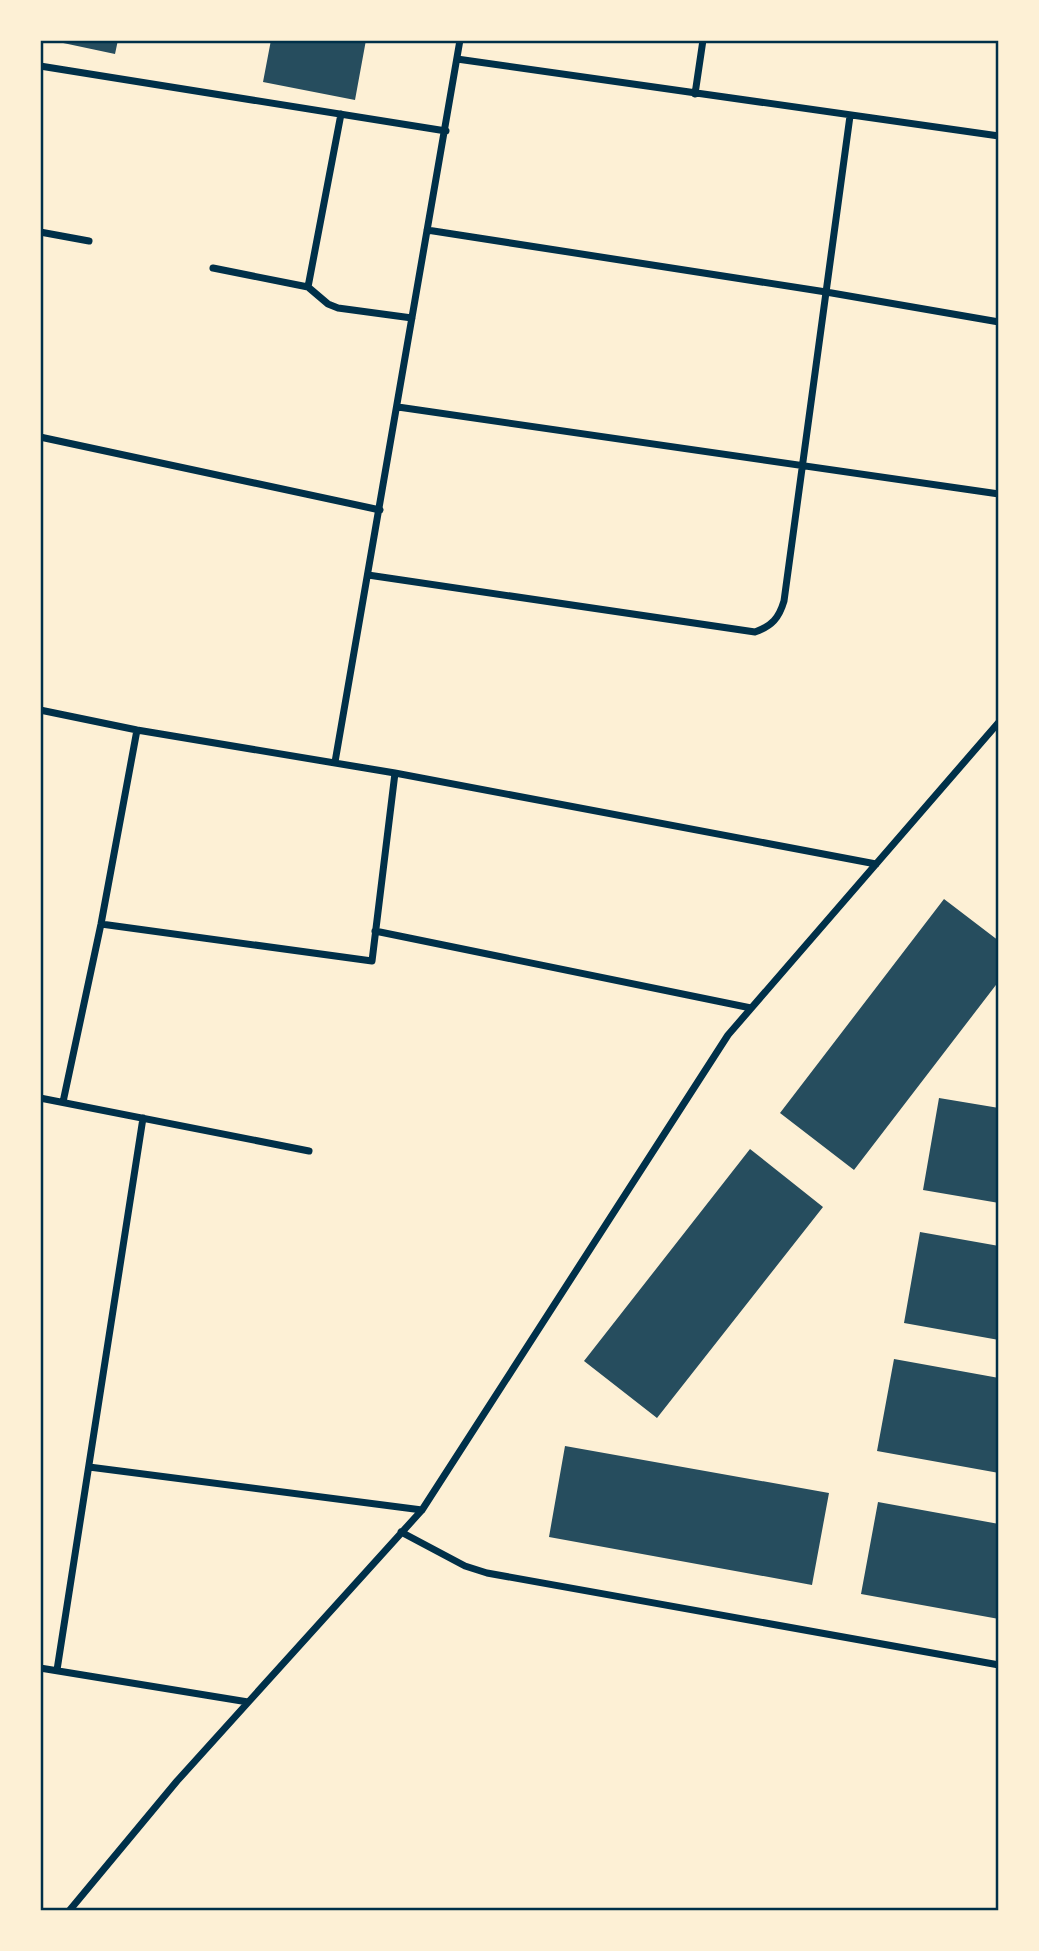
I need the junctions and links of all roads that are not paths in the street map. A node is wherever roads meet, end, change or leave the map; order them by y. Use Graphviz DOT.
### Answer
graph roads {
  1 [pos="460,40"];
  2 [pos="703,40"];
  3 [pos="457,59"];
  4 [pos="40,66"];
  5 [pos="695,94"];
  6 [pos="341,114"];
  7 [pos="850,116"];
  8 [pos="446,131"];
  9 [pos="999,136"];
  10 [pos="426,230"];
  11 [pos="40,232"];
  12 [pos="89,241"];
  13 [pos="213,268"];
  14 [pos="308,287"];
  15 [pos="826,292"];
  16 [pos="412,318"];
  17 [pos="999,322"];
  18 [pos="398,407"];
  19 [pos="40,437"];
  20 [pos="803,466"];
  21 [pos="999,494"];
  22 [pos="380,510"];
  23 [pos="368,575"];
  24 [pos="40,710"];
  25 [pos="999,722"];
  26 [pos="137,730"];
  27 [pos="335,762"];
  28 [pos="395,773"];
  29 [pos="876,864"];
  30 [pos="102,924"];
  31 [pos="375,931"];
  32 [pos="751,1008"];
  33 [pos="40,1098"];
  34 [pos="63,1102"];
  35 [pos="143,1118"];
  36 [pos="309,1151"];
  37 [pos="89,1467"];
  38 [pos="422,1510"];
  39 [pos="401,1532"];
  40 [pos="999,1665"];
  41 [pos="40,1668"];
  42 [pos="57,1670"];
  43 [pos="248,1702"];
  44 [pos="69,1911"];
  1 -- 3 [label="street"];
  2 -- 5 [label="street"];
  3 -- 5 [label="street"];
  3 -- 8 [label="street"];
  4 -- 6 [label="street"];
  5 -- 7 [label="street"];
  6 -- 8 [label="street"];
  6 -- 14 [label="street"];
  7 -- 9 [label="street"];
  7 -- 15 [label="street"];
  8 -- 10 [label="street"];
  10 -- 15 [label="street"];
  10 -- 16 [label="street"];
  11 -- 12 [label="street"];
  13 -- 14 [label="street"];
  14 -- 16 [label="street"];
  15 -- 17 [label="street"];
  15 -- 20 [label="street"];
  16 -- 18 [label="street"];
  18 -- 20 [label="street"];
  18 -- 22 [label="street"];
  19 -- 22 [label="street"];
  20 -- 21 [label="street"];
  20 -- 23 [label="street"];
  22 -- 23 [label="street"];
  23 -- 27 [label="street"];
  24 -- 26 [label="street"];
  25 -- 29 [label="street"];
  26 -- 27 [label="street"];
  26 -- 30 [label="street"];
  27 -- 28 [label="street"];
  28 -- 29 [label="street"];
  28 -- 31 [label="street"];
  29 -- 32 [label="street"];
  30 -- 31 [label="street"];
  30 -- 34 [label="street"];
  31 -- 32 [label="street"];
  32 -- 38 [label="street"];
  33 -- 34 [label="street"];
  34 -- 35 [label="street"];
  35 -- 36 [label="street"];
  35 -- 37 [label="street"];
  37 -- 38 [label="street"];
  37 -- 42 [label="street"];
  38 -- 39 [label="street"];
  39 -- 40 [label="street"];
  39 -- 43 [label="street"];
  41 -- 42 [label="street"];
  42 -- 43 [label="street"];
  43 -- 44 [label="street"];
}
